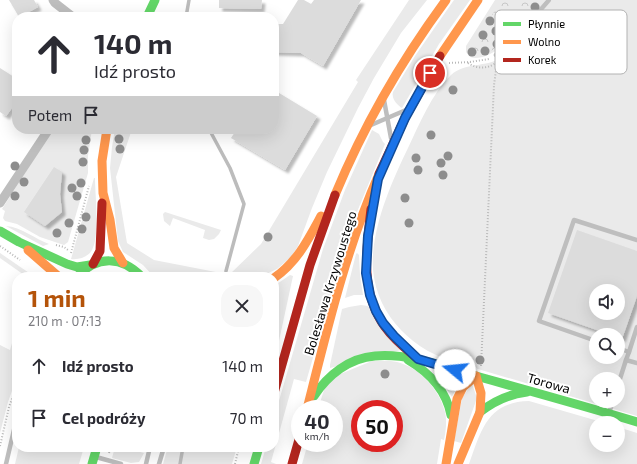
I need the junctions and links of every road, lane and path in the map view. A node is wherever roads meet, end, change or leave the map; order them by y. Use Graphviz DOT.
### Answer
graph roads {
  1 [pos="53,0"];
  2 [pos="154,0"];
  3 [pos="446,0"];
  4 [pos="478,0"];
  5 [pos="549,0"];
  6 [pos="540,10"];
  7 [pos="66,12"];
  8 [pos="149,12"];
  9 [pos="495,55"];
  10 [pos="467,62"];
  11 [pos="495,63"];
  12 [pos="435,64"];
  13 [pos="496,74"];
  14 [pos="384,95"];
  15 [pos="414,100"];
  16 [pos="387,118"];
  17 [pos="46,134"];
  18 [pos="106,134"];
  19 [pos="362,135"];
  20 [pos="391,148"];
  21 [pos="343,178"];
  22 [pos="378,179"];
  23 [pos="90,185"];
  24 [pos="103,193"];
  25 [pos="0,203"];
  26 [pos="0,231"];
  27 [pos="637,240"];
  28 [pos="19,242"];
  29 [pos="70,257"];
  30 [pos="123,263"];
  31 [pos="91,265"];
  32 [pos="53,272"];
  33 [pos="83,272"];
  34 [pos="137,272"];
  35 [pos="279,274"];
  36 [pos="637,328"];
  37 [pos="589,338"];
  38 [pos="625,351"];
  39 [pos="629,352"];
  40 [pos="403,358"];
  41 [pos="418,359"];
  42 [pos="626,360"];
  43 [pos="637,363"];
  44 [pos="481,367"];
  45 [pos="622,372"];
  46 [pos="279,376"];
  47 [pos="476,376"];
  48 [pos="534,392"];
  49 [pos="12,399"];
  50 [pos="310,400"];
  51 [pos="313,400"];
  52 [pos="611,408"];
  53 [pos="480,412"];
  54 [pos="609,414"];
  55 [pos="452,422"];
  56 [pos="637,422"];
  57 [pos="12,438"];
  58 [pos="0,446"];
  59 [pos="149,452"];
  60 [pos="163,452"];
  61 [pos="238,452"];
  62 [pos="295,452"];
  63 [pos="93,460"];
  64 [pos="6,464"];
  65 [pos="121,464"];
  66 [pos="146,464"];
  67 [pos="159,464"];
  68 [pos="235,464"];
  69 [pos="292,464"];
  70 [pos="446,464"];
  71 [pos="458,464"];
  1 -- 7 [label="street"];
  2 -- 8 [label="main road"];
  3 -- 14 [label="main road, Bolesława Krzywoustego"];
  4 -- 12 [label="main road, Bolesława Krzywoustego"];
  5 -- 6 [label="lane"];
  9 -- 10 [label="path"];
  10 -- 11 [label="path"];
  10 -- 12 [label="path"];
  12 -- 15 [label="main road, Bolesława Krzywoustego"];
  13 -- 44 [label="path"];
  14 -- 16 [label="lane"];
  14 -- 19 [label="main road, Bolesława Krzywoustego"];
  15 -- 16 [label="lane"];
  15 -- 20 [label="main road, Bolesława Krzywoustego"];
  16 -- 19 [label="lane"];
  16 -- 20 [label="lane"];
  17 -- 25 [label="street"];
  18 -- 24 [label="main road"];
  19 -- 21 [label="main road, Bolesława Krzywoustego"];
  20 -- 22 [label="main road, Bolesława Krzywoustego"];
  21 -- 35 [label="main road"];
  21 -- 46 [label="main road, Bolesława Krzywoustego"];
  22 -- 41 [label="main road"];
  22 -- 50 [label="main road, Bolesława Krzywoustego"];
  23 -- 29 [label="path"];
  24 -- 30 [label="main road"];
  24 -- 31 [label="main road"];
  26 -- 28 [label="main road"];
  27 -- 37 [label="lane"];
  28 -- 31 [label="main road"];
  28 -- 32 [label="main road"];
  30 -- 31 [label="main road"];
  30 -- 34 [label="main road"];
  31 -- 33 [label="main road"];
  36 -- 39 [label="lane"];
  38 -- 39 [label="lane"];
  39 -- 42 [label="lane"];
  40 -- 41 [label="main road"];
  40 -- 51 [label="main road"];
  40 -- 55 [label="main road"];
  41 -- 47 [label="main road, Torowa"];
  42 -- 43 [label="lane"];
  42 -- 45 [label="lane"];
  47 -- 48 [label="main road, Torowa"];
  47 -- 53 [label="main road"];
  47 -- 55 [label="main road"];
  48 -- 53 [label="main road"];
  48 -- 54 [label="main road, Torowa"];
  49 -- 58 [label="path"];
  52 -- 54 [label="lane"];
  53 -- 71 [label="main road"];
  54 -- 56 [label="main road, Torowa"];
  55 -- 70 [label="main road"];
  57 -- 64 [label="lane"];
  59 -- 66 [label="lane"];
  60 -- 67 [label="lane"];
  61 -- 68 [label="path"];
  62 -- 69 [label="main road"];
  63 -- 65 [label="lane"];
}
